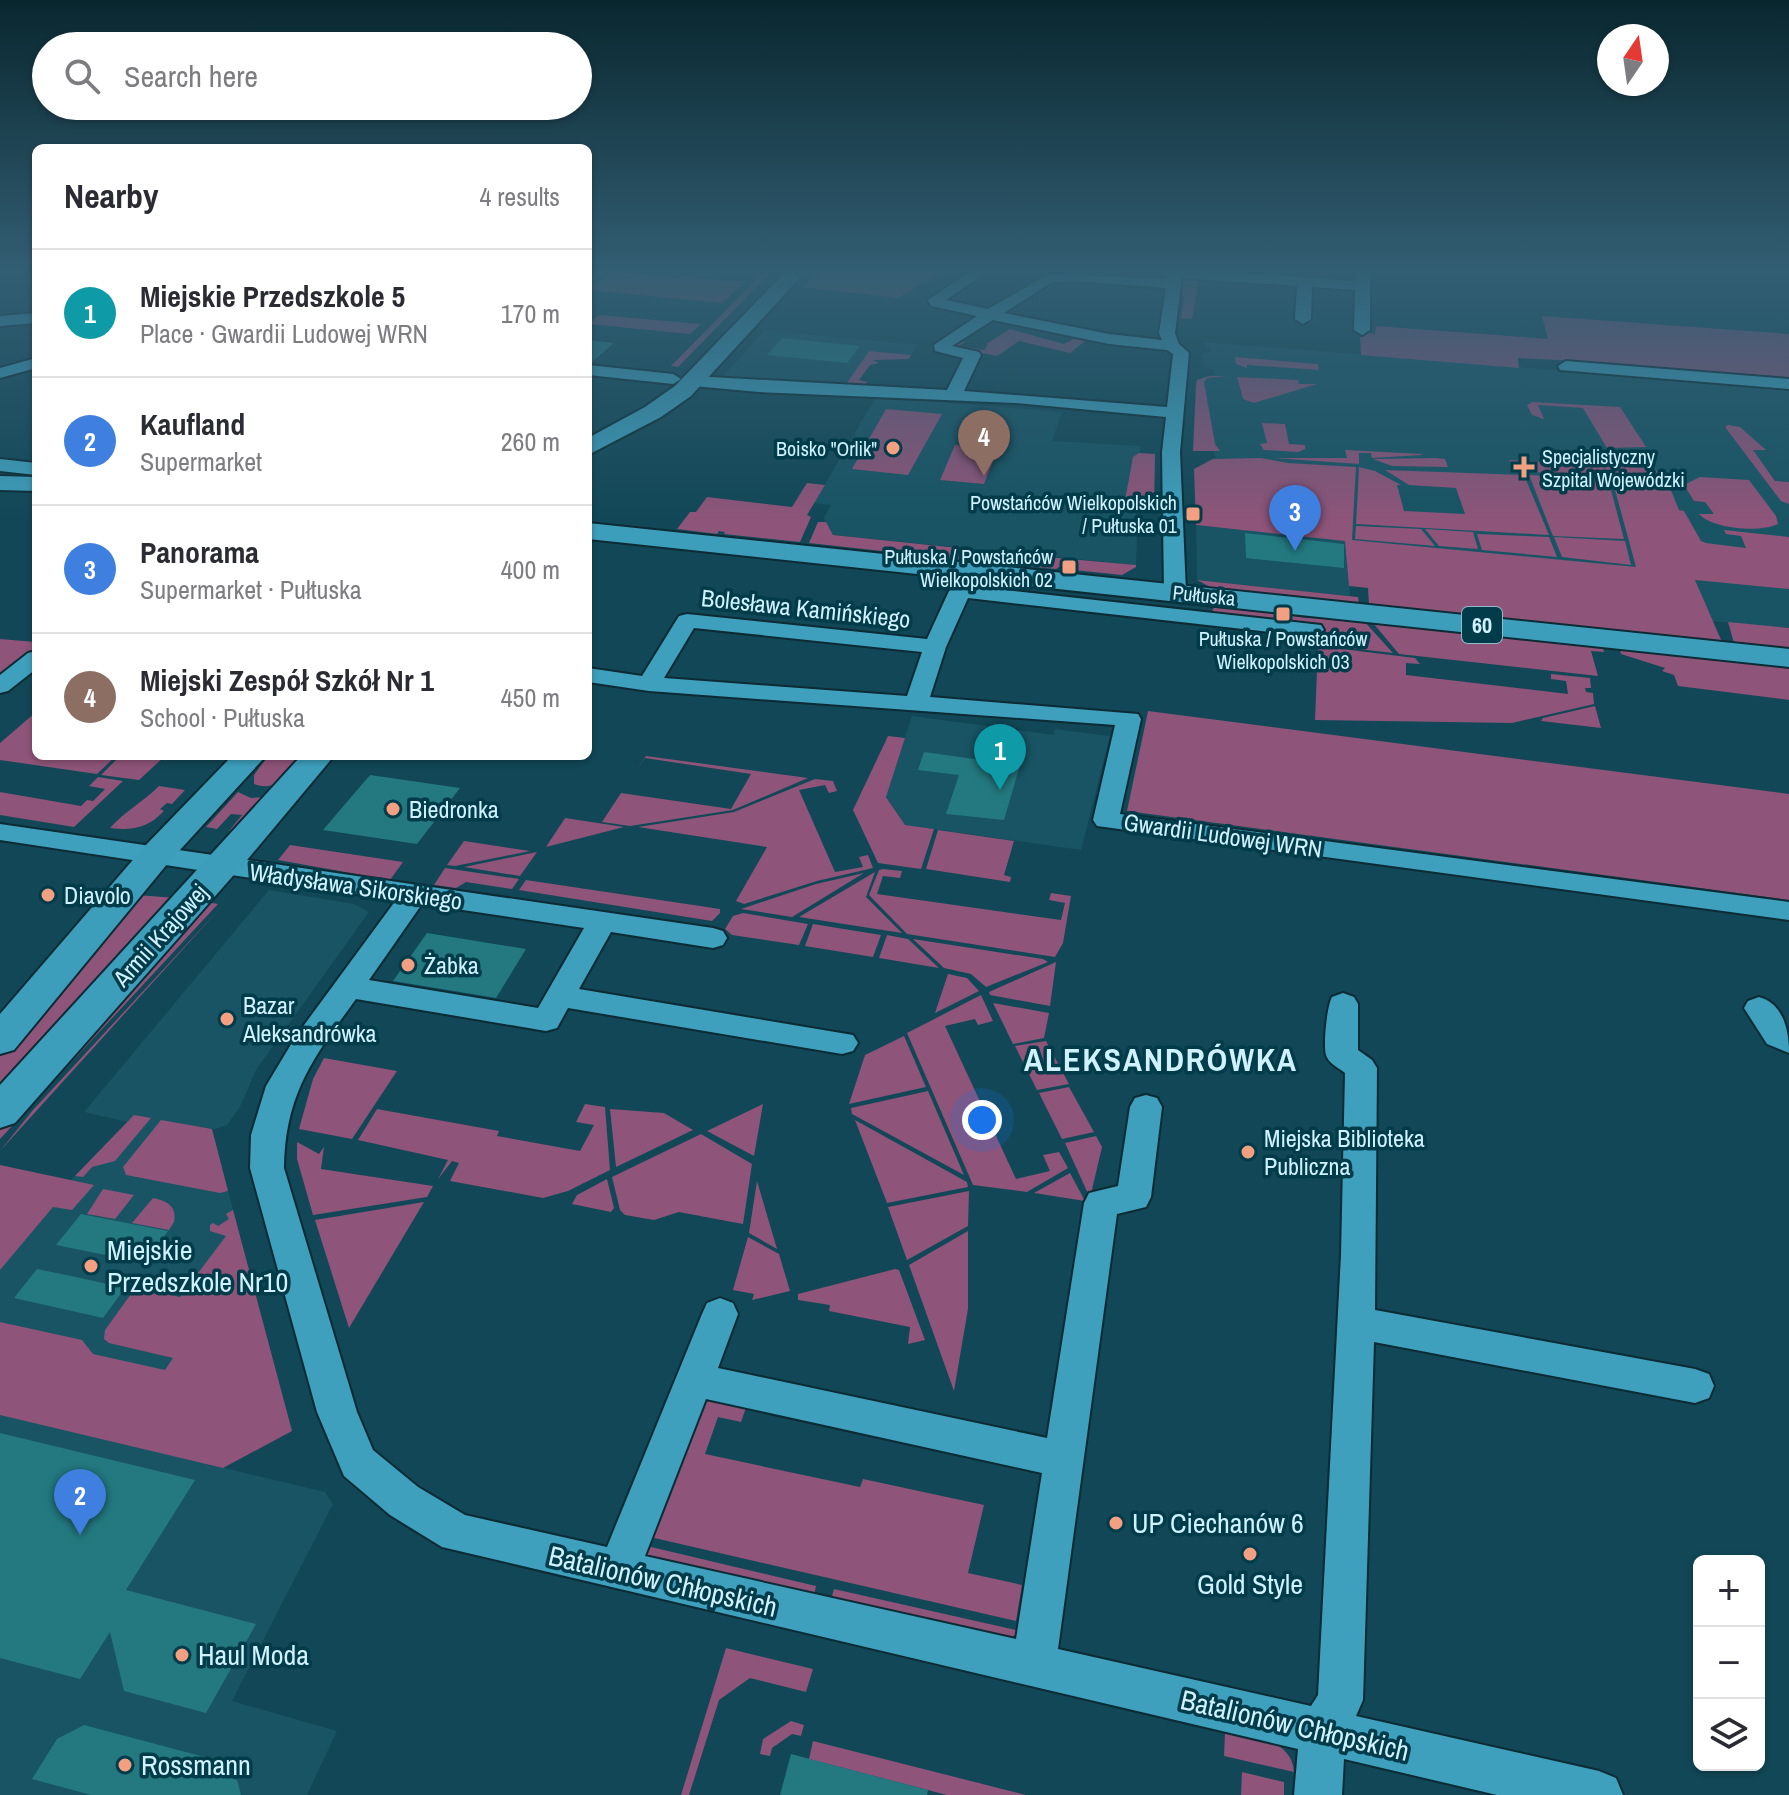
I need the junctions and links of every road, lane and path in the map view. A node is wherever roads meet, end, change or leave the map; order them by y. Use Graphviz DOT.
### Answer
graph roads {
  1 [pos="707,353"];
  2 [pos="711,353"];
  3 [pos="963,353"];
  4 [pos="1169,353"];
  5 [pos="32,364"];
  6 [pos="1566,366"];
  7 [pos="592,370"];
  8 [pos="0,373"];
  9 [pos="683,380"];
  10 [pos="1789,384"];
  11 [pos="952,397"];
  12 [pos="1174,408"];
  13 [pos="592,432"];
  14 [pos="592,446"];
  15 [pos="32,462"];
  16 [pos="18,478"];
  17 [pos="592,529"];
  18 [pos="1175,592"];
  19 [pos="1313,630"];
  20 [pos="935,647"];
  21 [pos="1789,658"];
  22 [pos="32,661"];
  23 [pos="592,676"];
  24 [pos="649,684"];
  25 [pos="0,686"];
  26 [pos="917,702"];
  27 [pos="314,760"];
  28 [pos="242,765"];
  29 [pos="291,785"];
  30 [pos="0,832"];
  31 [pos="156,855"];
  32 [pos="221,867"];
  33 [pos="415,894"];
  34 [pos="1789,911"];
  35 [pos="602,922"];
  36 [pos="713,938"];
  37 [pos="348,987"];
  38 [pos="559,996"];
  39 [pos="1343,1004"];
  40 [pos="1759,1008"];
  41 [pos="0,1040"];
  42 [pos="1789,1042"];
  43 [pos="842,1043"];
  44 [pos="1146,1107"];
  45 [pos="0,1112"];
  46 [pos="720,1314"];
  47 [pos="1354,1322"];
  48 [pos="694,1380"];
  49 [pos="1695,1386"];
  50 [pos="1065,1460"];
  51 [pos="619,1569"];
  52 [pos="1034,1665"];
  53 [pos="1322,1731"];
  54 [pos="1318,1795"];
  55 [pos="1599,1795"];
  1 -- 9 [label="main road"];
  2 -- 9 [label="main road"];
  3 -- 11 [label="street"];
  4 -- 12 [label="street"];
  5 -- 8 [label="street"];
  6 -- 10 [label="street"];
  7 -- 9 [label="street"];
  9 -- 11 [label="street"];
  9 -- 13 [label="main road"];
  9 -- 14 [label="main road"];
  11 -- 12 [label="street"];
  12 -- 18 [label="street"];
  15 -- 16 [label="street"];
  17 -- 18 [label="main road, Pułtuska / 60"];
  18 -- 21 [label="main road, Pułtuska / 60"];
  19 -- 20 [label="street"];
  20 -- 24 [label="street, Bolesława Kamińskiego"];
  20 -- 26 [label="street, Bolesława Kamińskiego"];
  22 -- 25 [label="street"];
  23 -- 24 [label="street, Gwardii Ludowej WRN"];
  24 -- 26 [label="street, Gwardii Ludowej WRN"];
  26 -- 34 [label="street, Gwardii Ludowej WRN"];
  27 -- 29 [label="main road, Armii Krajowej"];
  28 -- 29 [label="main road"];
  28 -- 31 [label="main road"];
  29 -- 32 [label="main road, Armii Krajowej"];
  30 -- 31 [label="street, Władysława Sikorskiego"];
  31 -- 32 [label="street, Władysława Sikorskiego"];
  31 -- 41 [label="main road"];
  32 -- 33 [label="street, Władysława Sikorskiego"];
  32 -- 45 [label="main road, Armii Krajowej"];
  33 -- 35 [label="street, Władysława Sikorskiego"];
  33 -- 37 [label="street, Batalionów Chłopskich"];
  35 -- 36 [label="street, Władysława Sikorskiego"];
  35 -- 38 [label="street"];
  37 -- 38 [label="street"];
  37 -- 51 [label="street, Batalionów Chłopskich"];
  38 -- 43 [label="street"];
  39 -- 47 [label="street"];
  40 -- 42 [label="street"];
  44 -- 50 [label="street"];
  46 -- 48 [label="street"];
  47 -- 49 [label="street"];
  47 -- 53 [label="street"];
  48 -- 50 [label="street"];
  48 -- 51 [label="street"];
  50 -- 52 [label="street"];
  51 -- 52 [label="street, Batalionów Chłopskich"];
  52 -- 53 [label="street, Batalionów Chłopskich"];
  53 -- 54 [label="street"];
  53 -- 55 [label="street, Batalionów Chłopskich"];
}
